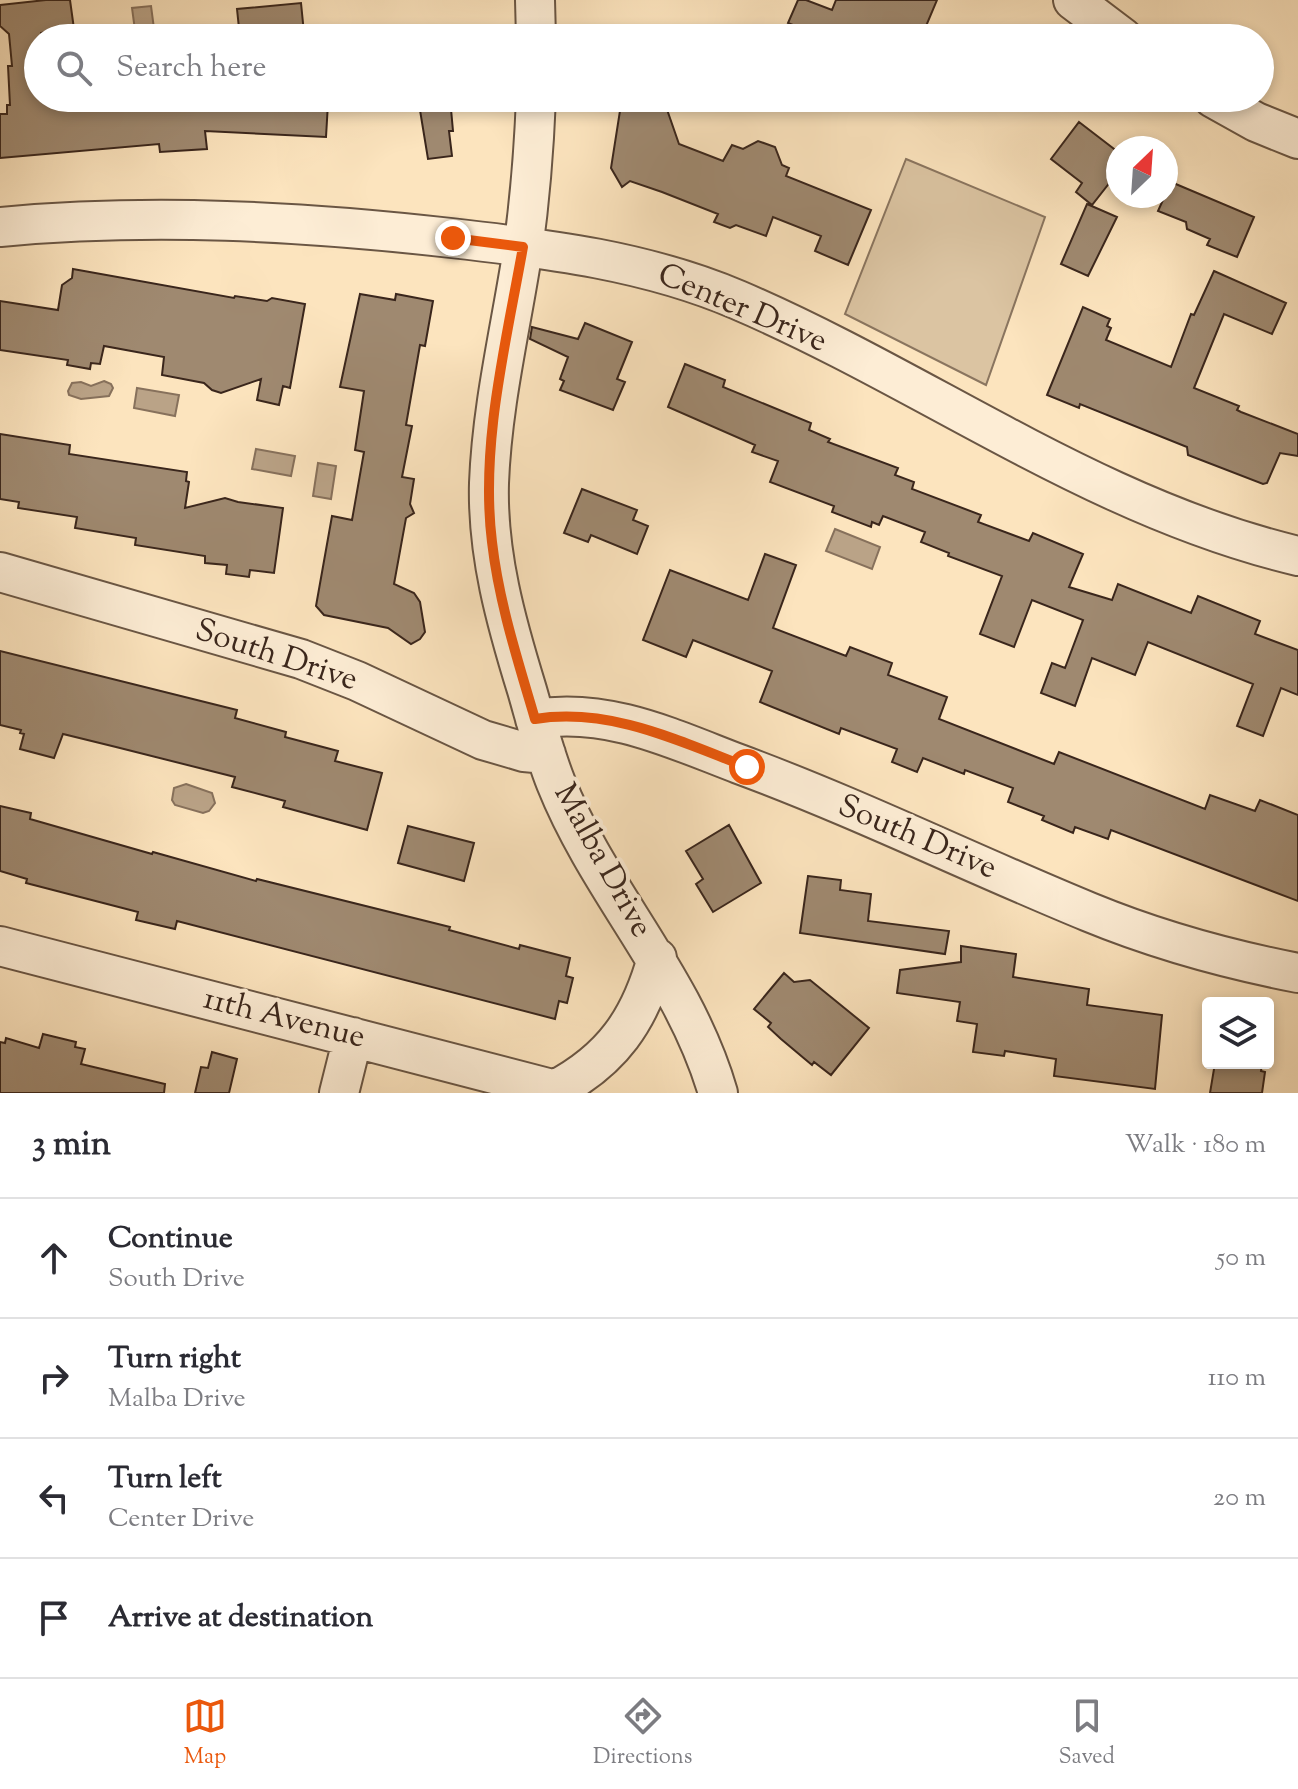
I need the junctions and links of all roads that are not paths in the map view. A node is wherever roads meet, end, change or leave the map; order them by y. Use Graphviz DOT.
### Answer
graph roads {
  1 [pos="535,0"];
  2 [pos="1073,0"];
  3 [pos="536,24"];
  4 [pos="1105,24"];
  5 [pos="535,112"];
  6 [pos="1238,112"];
  7 [pos="1298,139"];
  8 [pos="0,227"];
  9 [pos="523,247"];
  10 [pos="1298,556"];
  11 [pos="0,572"];
  12 [pos="540,737"];
  13 [pos="0,946"];
  14 [pos="657,958"];
  15 [pos="1298,973"];
  16 [pos="353,1037"];
  17 [pos="561,1091"];
  18 [pos="339,1093"];
  19 [pos="718,1093"];
  1 -- 3 [label="street"];
  2 -- 4 [label="street"];
  5 -- 9 [label="street, Malba Drive"];
  6 -- 7 [label="street"];
  8 -- 9 [label="street, Center Drive"];
  9 -- 10 [label="street, Center Drive"];
  9 -- 12 [label="street, Malba Drive"];
  11 -- 12 [label="street, South Drive"];
  12 -- 14 [label="street, Malba Drive"];
  12 -- 15 [label="street, South Drive"];
  13 -- 16 [label="street, 11th Avenue"];
  14 -- 17 [label="street"];
  14 -- 19 [label="street, Malba Drive"];
  16 -- 17 [label="street, 11th Avenue"];
  16 -- 18 [label="street"];
}
